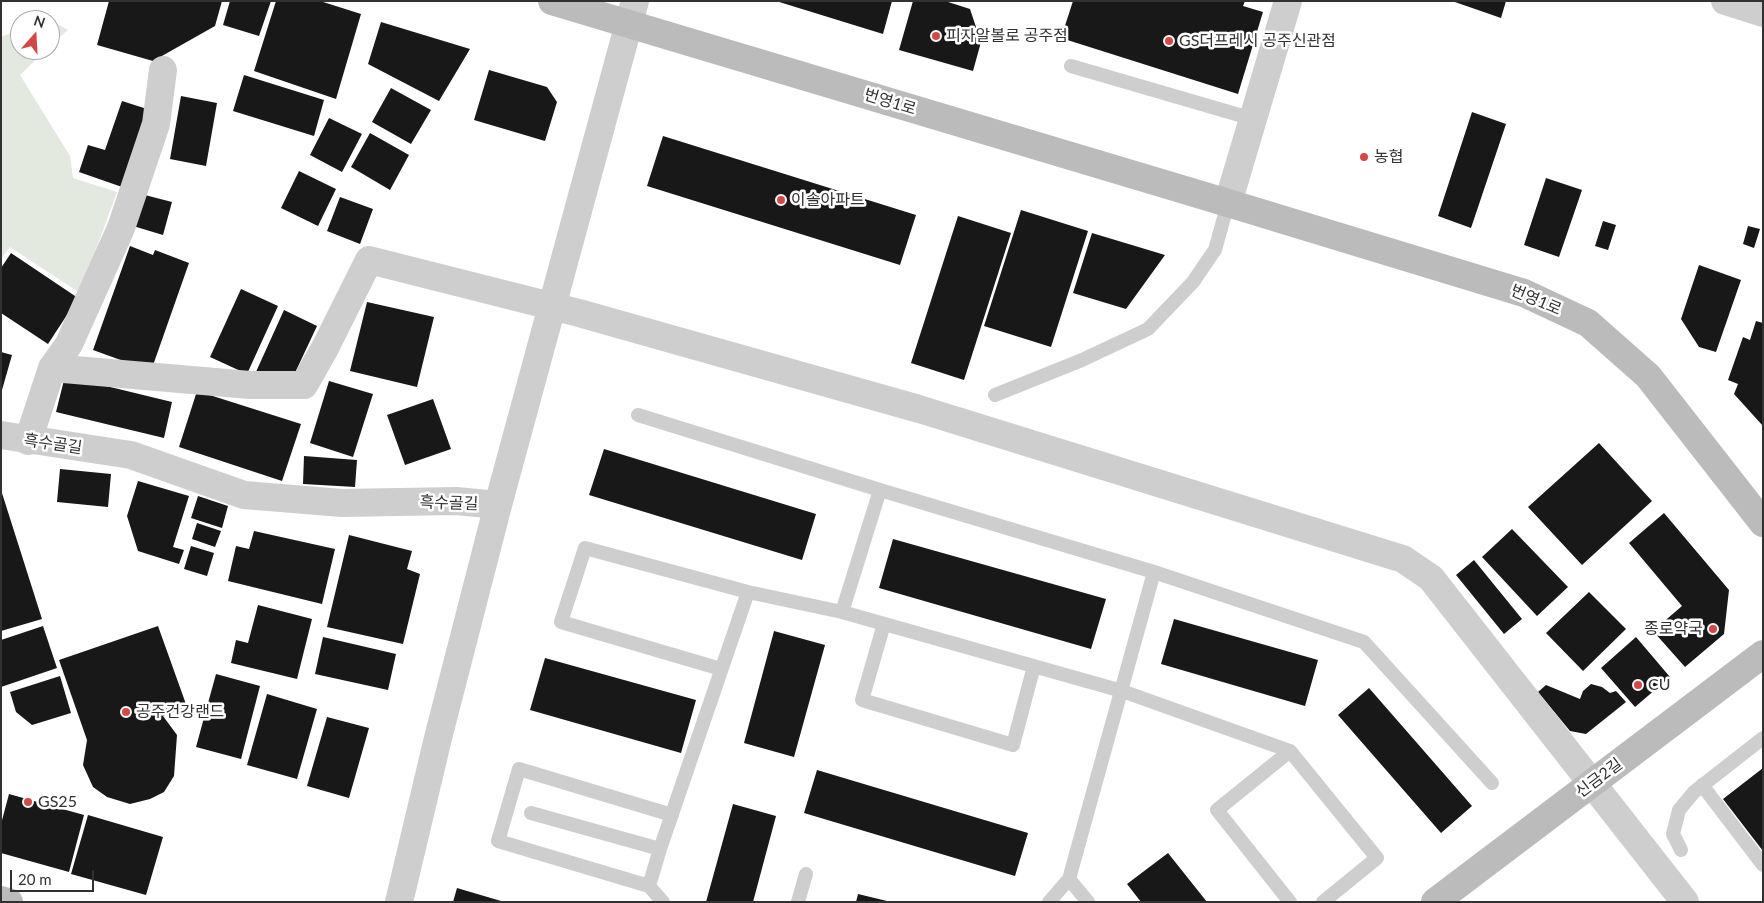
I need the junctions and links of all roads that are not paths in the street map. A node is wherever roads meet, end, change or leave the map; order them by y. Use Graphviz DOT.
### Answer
graph roads {
  1 [pos="552,1"];
  2 [pos="1288,1"];
  3 [pos="1724,1"];
  4 [pos="632,12"];
  5 [pos="1763,13"];
  6 [pos="1071,66"];
  7 [pos="163,70"];
  8 [pos="1253,119"];
  9 [pos="1228,203"];
  10 [pos="553,306"];
  11 [pos="52,368"];
  12 [pos="995,395"];
  13 [pos="638,415"];
  14 [pos="1,436"];
  15 [pos="28,441"];
  16 [pos="880,490"];
  17 [pos="498,505"];
  18 [pos="1763,523"];
  19 [pos="1154,572"];
  20 [pos="748,592"];
  21 [pos="842,612"];
  22 [pos="884,624"];
  23 [pos="1763,654"];
  24 [pos="1034,666"];
  25 [pos="722,669"];
  26 [pos="1122,691"];
  27 [pos="1763,738"];
  28 [pos="1290,751"];
  29 [pos="1593,782"];
  30 [pos="1492,783"];
  31 [pos="1702,785"];
  32 [pos="531,813"];
  33 [pos="672,814"];
  34 [pos="660,849"];
  35 [pos="1681,850"];
  36 [pos="1763,865"];
  37 [pos="806,874"];
  38 [pos="1069,879"];
  39 [pos="649,886"];
  40 [pos="1,900"];
  41 [pos="10,902"];
  42 [pos="399,902"];
  43 [pos="663,902"];
  44 [pos="798,902"];
  45 [pos="1049,902"];
  46 [pos="1088,902"];
  47 [pos="1290,902"];
  48 [pos="1322,902"];
  49 [pos="1435,902"];
  50 [pos="1685,902"];
  1 -- 4 [label="main road, 번영1로"];
  2 -- 8 [label="street"];
  3 -- 5 [label="street"];
  4 -- 9 [label="main road, 번영1로"];
  4 -- 10 [label="street"];
  6 -- 8 [label="lane"];
  7 -- 11 [label="street"];
  8 -- 9 [label="street"];
  9 -- 12 [label="lane"];
  9 -- 18 [label="main road, 번영1로"];
  10 -- 11 [label="street"];
  10 -- 17 [label="street"];
  10 -- 29 [label="street"];
  11 -- 15 [label="street"];
  13 -- 16 [label="lane"];
  14 -- 15 [label="street, 흑수골길"];
  15 -- 17 [label="street, 흑수골길"];
  16 -- 19 [label="lane"];
  16 -- 21 [label="lane"];
  17 -- 42 [label="street, 흑수골길"];
  19 -- 26 [label="lane"];
  19 -- 30 [label="lane"];
  20 -- 21 [label="lane"];
  20 -- 25 [label="lane"];
  20 -- 25 [label="lane"];
  21 -- 22 [label="lane"];
  22 -- 24 [label="lane"];
  22 -- 24 [label="lane"];
  23 -- 29 [label="main road, 신금2길"];
  24 -- 26 [label="lane"];
  25 -- 33 [label="lane"];
  26 -- 28 [label="lane"];
  26 -- 38 [label="lane"];
  27 -- 31 [label="lane"];
  28 -- 47 [label="lane"];
  28 -- 48 [label="lane"];
  29 -- 49 [label="main road, 신금2길"];
  29 -- 50 [label="street"];
  31 -- 35 [label="lane"];
  31 -- 36 [label="lane"];
  32 -- 34 [label="lane"];
  33 -- 34 [label="lane"];
  33 -- 39 [label="lane"];
  34 -- 39 [label="lane"];
  37 -- 44 [label="lane"];
  38 -- 45 [label="lane"];
  38 -- 46 [label="lane"];
  39 -- 43 [label="lane"];
  40 -- 41 [label="main road"];
}
